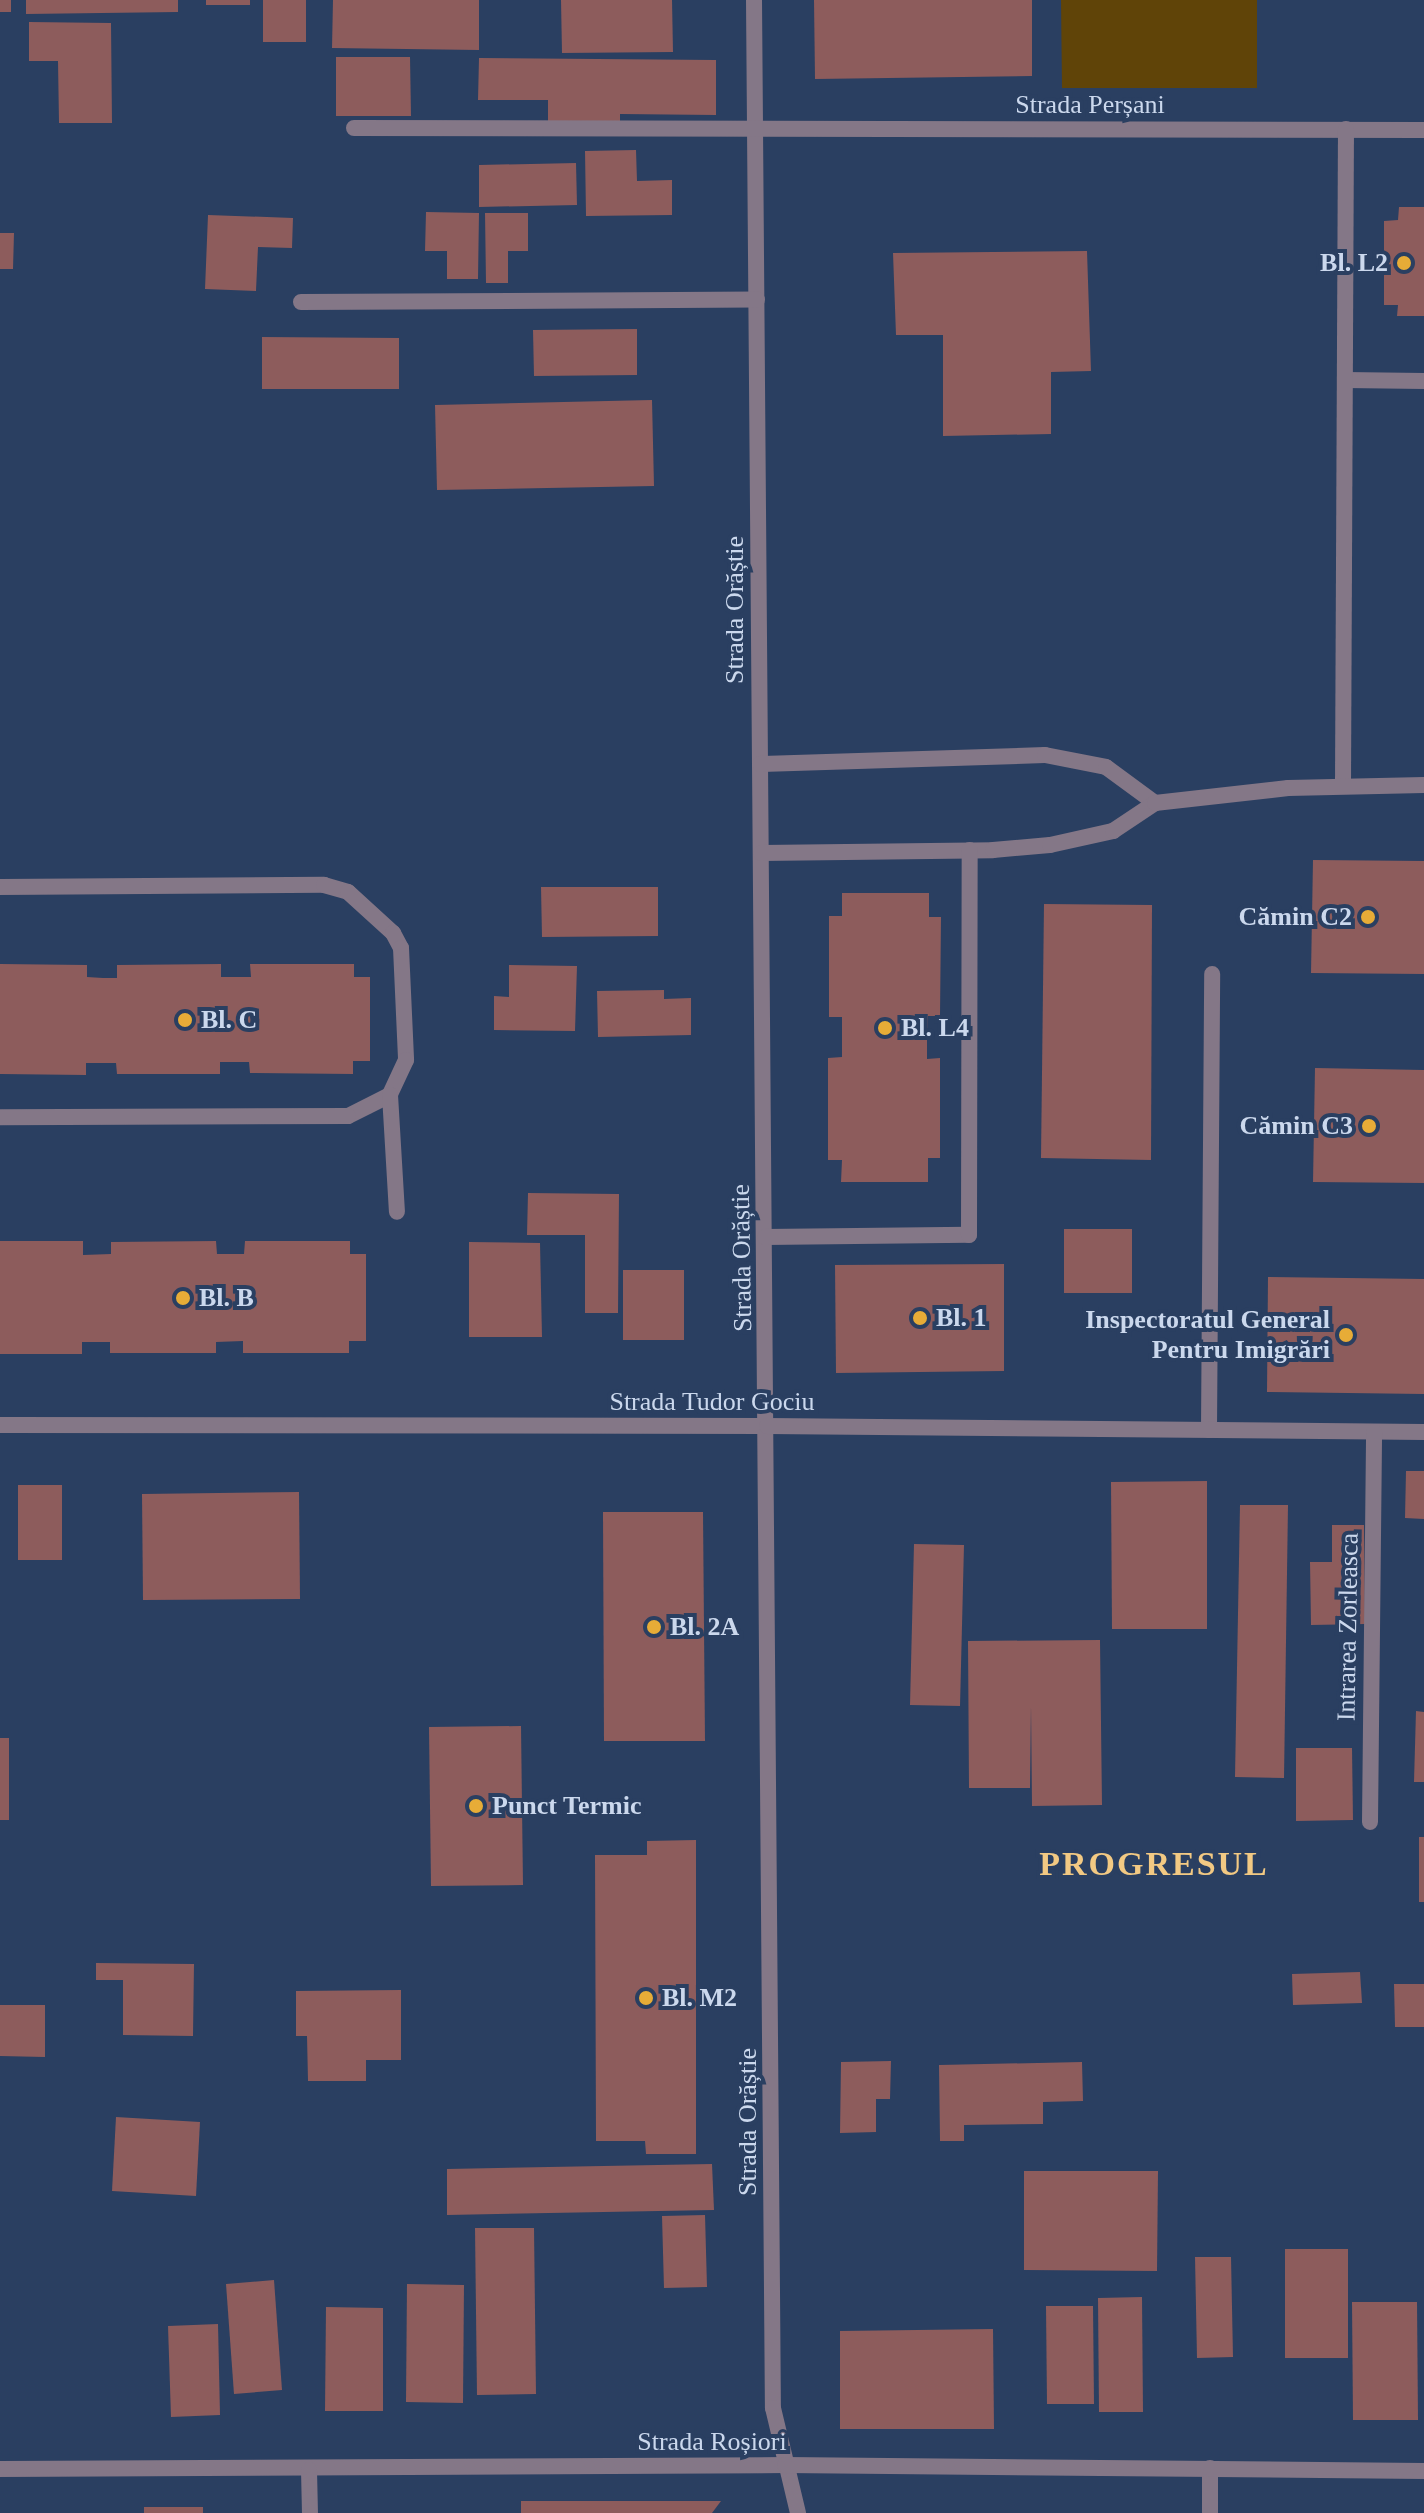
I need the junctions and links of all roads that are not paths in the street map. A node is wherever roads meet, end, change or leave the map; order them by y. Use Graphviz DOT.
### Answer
graph roads {
  1 [pos="754,0"];
  2 [pos="354,128"];
  3 [pos="756,128"];
  4 [pos="1346,129"];
  5 [pos="1424,130"];
  6 [pos="757,300"];
  7 [pos="301,302"];
  8 [pos="1345,380"];
  9 [pos="1424,381"];
  10 [pos="760,764"];
  11 [pos="1343,785"];
  12 [pos="1424,785"];
  13 [pos="1155,803"];
  14 [pos="970,850"];
  15 [pos="761,853"];
  16 [pos="0,887"];
  17 [pos="1212,974"];
  18 [pos="390,1095"];
  19 [pos="0,1117"];
  20 [pos="397,1212"];
  21 [pos="765,1237"];
  22 [pos="0,1425"];
  23 [pos="767,1426"];
  24 [pos="1209,1430"];
  25 [pos="1374,1432"];
  26 [pos="1424,1432"];
  27 [pos="1370,1822"];
  28 [pos="785,2465"];
  29 [pos="1210,2468"];
  30 [pos="0,2469"];
  31 [pos="309,2470"];
  32 [pos="1424,2471"];
  33 [pos="310,2513"];
  34 [pos="798,2513"];
  35 [pos="1210,2513"];
  1 -- 3 [label="street, Strada Orăștie"];
  2 -- 3 [label="street, Strada Perșani"];
  3 -- 4 [label="street, Strada Perșani"];
  3 -- 6 [label="street, Strada Orăștie"];
  4 -- 5 [label="street, Strada Perșani"];
  4 -- 8 [label="street"];
  6 -- 7 [label="street"];
  6 -- 10 [label="street, Strada Orăștie"];
  8 -- 9 [label="street"];
  8 -- 11 [label="street"];
  10 -- 13 [label="street"];
  10 -- 15 [label="street, Strada Orăștie"];
  11 -- 12 [label="street"];
  11 -- 13 [label="street"];
  13 -- 14 [label="street"];
  14 -- 15 [label="street"];
  14 -- 21 [label="street"];
  15 -- 21 [label="street, Strada Orăștie"];
  16 -- 18 [label="street"];
  17 -- 24 [label="street"];
  18 -- 19 [label="street"];
  18 -- 20 [label="street"];
  21 -- 23 [label="street, Strada Orăștie"];
  22 -- 23 [label="street, Strada Tudor Gociu"];
  23 -- 24 [label="street, Strada Tudor Gociu"];
  23 -- 28 [label="street, Strada Orăștie"];
  24 -- 25 [label="street, Strada Tudor Gociu"];
  25 -- 26 [label="street, Strada Tudor Gociu"];
  25 -- 27 [label="street, Intrarea Zorleasca"];
  28 -- 29 [label="street, Strada Roșiori"];
  28 -- 31 [label="street, Strada Roșiori"];
  28 -- 34 [label="street, Strada Orăștie"];
  29 -- 32 [label="street, Strada Roșiori"];
  29 -- 35 [label="street"];
  30 -- 31 [label="street, Strada Roșiori"];
  31 -- 33 [label="street"];
}
